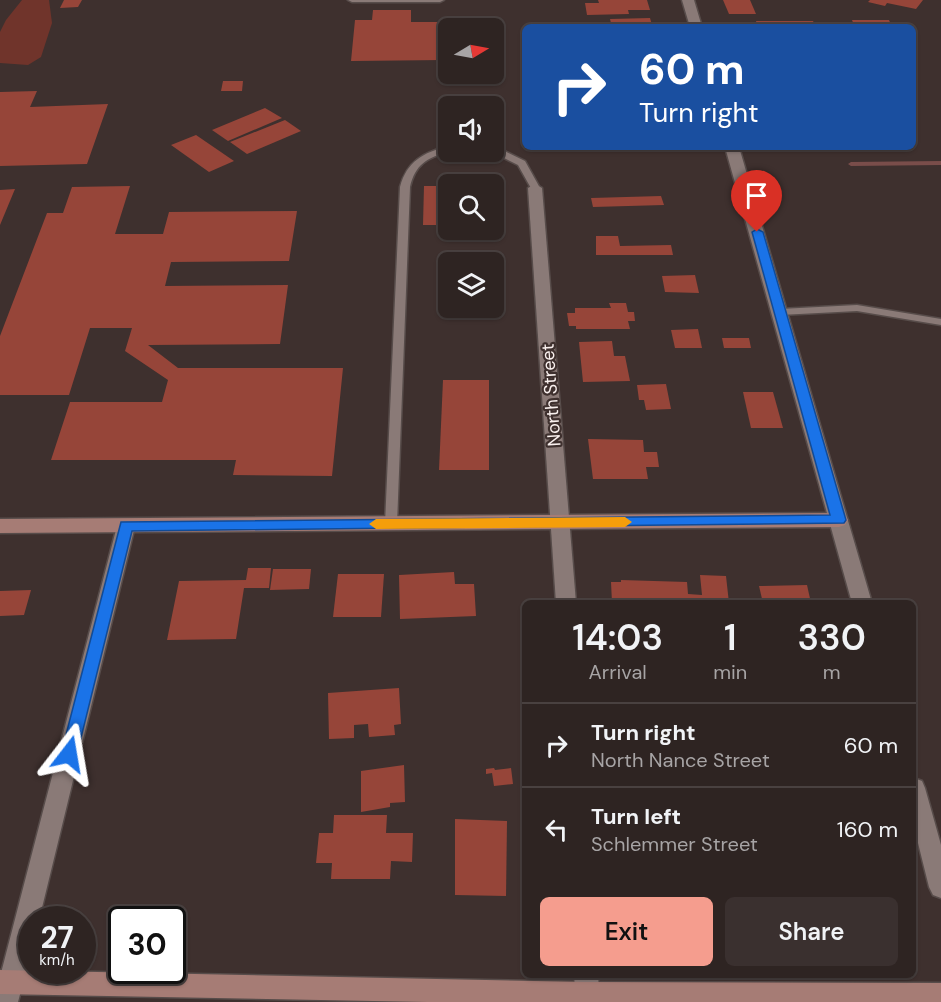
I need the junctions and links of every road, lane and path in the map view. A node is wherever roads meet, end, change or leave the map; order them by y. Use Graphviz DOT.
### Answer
graph roads {
  1 [pos="351,0"];
  2 [pos="440,0"];
  3 [pos="687,0"];
  4 [pos="695,24"];
  5 [pos="733,150"];
  6 [pos="438,152"];
  7 [pos="504,154"];
  8 [pos="535,188"];
  9 [pos="780,312"];
  10 [pos="941,322"];
  11 [pos="839,520"];
  12 [pos="561,522"];
  13 [pos="391,524"];
  14 [pos="0,526"];
  15 [pos="126,526"];
  16 [pos="566,600"];
  17 [pos="861,600"];
  18 [pos="916,795"];
  19 [pos="941,887"];
  20 [pos="6,989"];
  21 [pos="587,990"];
  22 [pos="941,995"];
  1 -- 2 [label="lane"];
  3 -- 4 [label="street"];
  5 -- 9 [label="street"];
  6 -- 13 [label="lane"];
  7 -- 8 [label="lane"];
  8 -- 12 [label="street, North Street"];
  9 -- 10 [label="lane"];
  9 -- 11 [label="street"];
  11 -- 12 [label="street"];
  11 -- 17 [label="street"];
  12 -- 13 [label="street"];
  12 -- 16 [label="street, North Street"];
  13 -- 15 [label="street"];
  14 -- 15 [label="street"];
  15 -- 20 [label="street"];
  18 -- 19 [label="street"];
  20 -- 21 [label="street"];
  21 -- 22 [label="street"];
}
